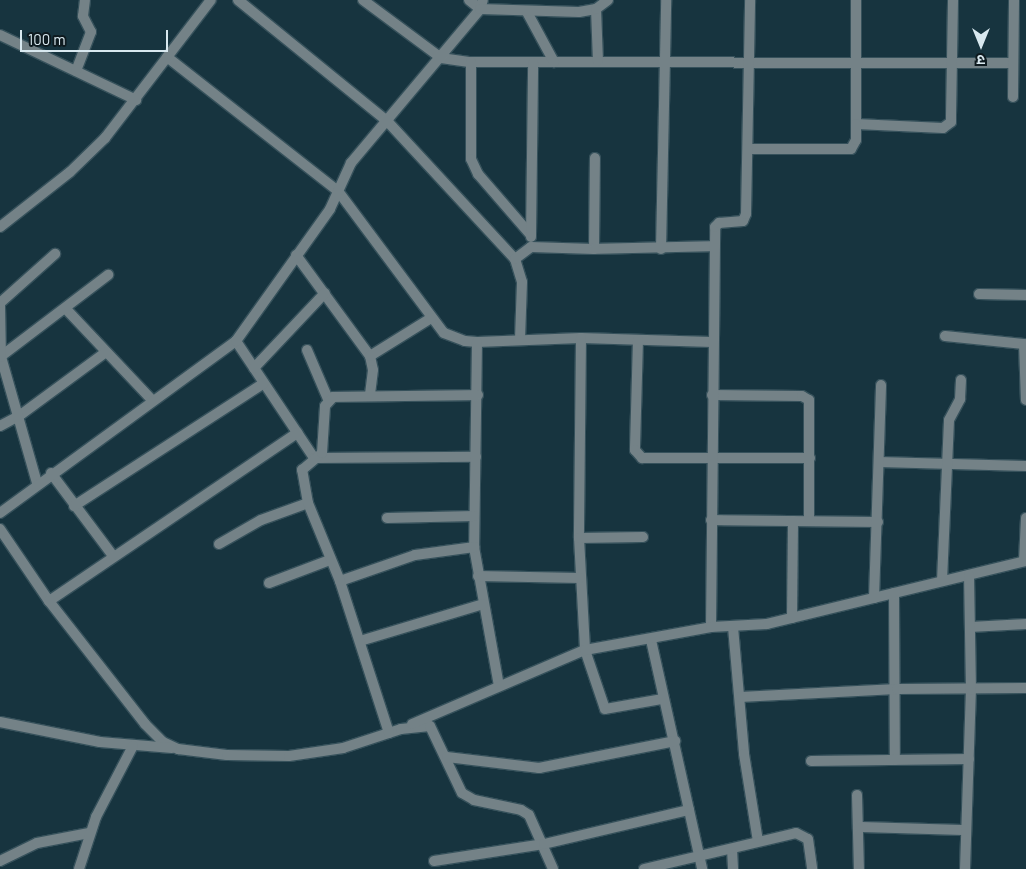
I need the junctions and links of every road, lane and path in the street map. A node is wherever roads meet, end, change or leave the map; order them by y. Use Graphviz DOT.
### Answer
graph roads {
  1 [pos="85,0"];
  2 [pos="211,0"];
  3 [pos="238,0"];
  4 [pos="363,0"];
  5 [pos="469,0"];
  6 [pos="608,0"];
  7 [pos="666,0"];
  8 [pos="750,0"];
  9 [pos="856,0"];
  10 [pos="953,0"];
  11 [pos="1014,0"];
  12 [pos="482,4"];
  13 [pos="596,9"];
  14 [pos="527,12"];
  15 [pos="0,35"];
  16 [pos="167,56"];
  17 [pos="441,58"];
  18 [pos="598,61"];
  19 [pos="470,62"];
  20 [pos="554,62"];
  21 [pos="533,63"];
  22 [pos="665,63"];
  23 [pos="750,63"];
  24 [pos="855,63"];
  25 [pos="952,63"];
  26 [pos="1013,63"];
  27 [pos="76,71"];
  28 [pos="1013,97"];
  29 [pos="136,100"];
  30 [pos="388,122"];
  31 [pos="856,124"];
  32 [pos="748,150"];
  33 [pos="595,158"];
  34 [pos="338,191"];
  35 [pos="0,227"];
  36 [pos="530,234"];
  37 [pos="715,246"];
  38 [pos="531,247"];
  39 [pos="661,248"];
  40 [pos="594,249"];
  41 [pos="55,254"];
  42 [pos="296,255"];
  43 [pos="515,260"];
  44 [pos="108,275"];
  45 [pos="324,293"];
  46 [pos="979,294"];
  47 [pos="1026,295"];
  48 [pos="66,309"];
  49 [pos="431,318"];
  50 [pos="945,336"];
  51 [pos="581,338"];
  52 [pos="520,339"];
  53 [pos="638,340"];
  54 [pos="236,341"];
  55 [pos="477,342"];
  56 [pos="712,342"];
  57 [pos="307,350"];
  58 [pos="106,352"];
  59 [pos="370,356"];
  60 [pos="1,357"];
  61 [pos="254,368"];
  62 [pos="961,380"];
  63 [pos="264,382"];
  64 [pos="1026,383"];
  65 [pos="881,385"];
  66 [pos="370,394"];
  67 [pos="478,395"];
  68 [pos="712,395"];
  69 [pos="328,399"];
  70 [pos="152,400"];
  71 [pos="1026,400"];
  72 [pos="19,416"];
  73 [pos="0,426"];
  74 [pos="297,433"];
  75 [pos="476,456"];
  76 [pos="314,458"];
  77 [pos="711,458"];
  78 [pos="810,458"];
  79 [pos="879,462"];
  80 [pos="950,464"];
  81 [pos="1026,466"];
  82 [pos="51,474"];
  83 [pos="37,483"];
  84 [pos="308,504"];
  85 [pos="74,506"];
  86 [pos="0,513"];
  87 [pos="474,516"];
  88 [pos="387,518"];
  89 [pos="1026,518"];
  90 [pos="711,520"];
  91 [pos="793,521"];
  92 [pos="809,521"];
  93 [pos="878,522"];
  94 [pos="0,529"];
  95 [pos="643,537"];
  96 [pos="579,538"];
  97 [pos="219,544"];
  98 [pos="474,547"];
  99 [pos="113,556"];
  100 [pos="330,560"];
  101 [pos="1025,561"];
  102 [pos="969,575"];
  103 [pos="478,576"];
  104 [pos="580,578"];
  105 [pos="340,580"];
  106 [pos="942,580"];
  107 [pos="269,584"];
  108 [pos="894,593"];
  109 [pos="874,598"];
  110 [pos="50,601"];
  111 [pos="483,604"];
  112 [pos="792,618"];
  113 [pos="1026,624"];
  114 [pos="711,627"];
  115 [pos="733,627"];
  116 [pos="970,627"];
  117 [pos="651,640"];
  118 [pos="360,641"];
  119 [pos="585,650"];
  120 [pos="499,686"];
  121 [pos="1026,688"];
  122 [pos="897,689"];
  123 [pos="971,690"];
  124 [pos="740,697"];
  125 [pos="662,699"];
  126 [pos="0,722"];
  127 [pos="401,728"];
  128 [pos="389,733"];
  129 [pos="675,741"];
  130 [pos="133,746"];
  131 [pos="178,749"];
  132 [pos="447,757"];
  133 [pos="969,759"];
  134 [pos="895,760"];
  135 [pos="810,761"];
  136 [pos="857,794"];
  137 [pos="689,810"];
  138 [pos="858,826"];
  139 [pos="966,830"];
  140 [pos="89,833"];
  141 [pos="758,840"];
  142 [pos="544,844"];
  143 [pos="732,850"];
  144 [pos="699,855"];
  145 [pos="0,861"];
  146 [pos="434,861"];
  147 [pos="79,869"];
  148 [pos="553,869"];
  149 [pos="644,869"];
  150 [pos="702,869"];
  151 [pos="733,869"];
  152 [pos="812,869"];
  153 [pos="859,869"];
  154 [pos="965,869"];
  1 -- 27 [label="street"];
  2 -- 16 [label="street"];
  3 -- 30 [label="street"];
  4 -- 17 [label="street"];
  5 -- 12 [label="street"];
  6 -- 13 [label="street"];
  7 -- 22 [label="street"];
  8 -- 23 [label="street"];
  9 -- 24 [label="street"];
  10 -- 25 [label="street"];
  11 -- 26 [label="street"];
  12 -- 14 [label="street"];
  12 -- 17 [label="street"];
  13 -- 14 [label="street"];
  13 -- 18 [label="street"];
  14 -- 20 [label="street"];
  15 -- 27 [label="street"];
  16 -- 29 [label="street"];
  16 -- 34 [label="street"];
  17 -- 19 [label="street"];
  17 -- 30 [label="street"];
  18 -- 20 [label="street"];
  18 -- 22 [label="street"];
  19 -- 21 [label="street"];
  19 -- 36 [label="street"];
  20 -- 21 [label="street"];
  21 -- 36 [label="street"];
  22 -- 23 [label="street"];
  22 -- 39 [label="street"];
  23 -- 24 [label="street"];
  23 -- 32 [label="street"];
  24 -- 25 [label="street"];
  24 -- 31 [label="street"];
  25 -- 26 [label="street"];
  25 -- 31 [label="street"];
  26 -- 28 [label="street"];
  27 -- 29 [label="street"];
  29 -- 35 [label="street"];
  30 -- 34 [label="street"];
  30 -- 43 [label="street"];
  31 -- 32 [label="street"];
  32 -- 37 [label="street"];
  33 -- 40 [label="street"];
  34 -- 42 [label="street"];
  34 -- 49 [label="street"];
  36 -- 38 [label="street"];
  37 -- 39 [label="street"];
  37 -- 56 [label="street"];
  38 -- 40 [label="street"];
  38 -- 43 [label="street"];
  39 -- 40 [label="street"];
  41 -- 60 [label="street"];
  42 -- 45 [label="street"];
  42 -- 54 [label="street"];
  43 -- 52 [label="street"];
  44 -- 48 [label="street"];
  45 -- 59 [label="street"];
  45 -- 61 [label="street"];
  46 -- 47 [label="street"];
  48 -- 58 [label="street"];
  48 -- 60 [label="street"];
  49 -- 55 [label="street"];
  49 -- 59 [label="street"];
  50 -- 64 [label="street"];
  51 -- 52 [label="street"];
  51 -- 53 [label="street"];
  51 -- 96 [label="street"];
  52 -- 55 [label="street"];
  53 -- 56 [label="street"];
  53 -- 77 [label="street"];
  54 -- 61 [label="street"];
  54 -- 70 [label="street"];
  55 -- 67 [label="street"];
  56 -- 68 [label="street"];
  57 -- 69 [label="street"];
  58 -- 70 [label="street"];
  58 -- 72 [label="street"];
  59 -- 66 [label="street"];
  60 -- 72 [label="street"];
  61 -- 63 [label="street"];
  62 -- 80 [label="street"];
  63 -- 74 [label="street"];
  63 -- 85 [label="street"];
  64 -- 71 [label="street"];
  65 -- 79 [label="street"];
  66 -- 67 [label="street"];
  66 -- 69 [label="street"];
  67 -- 75 [label="street"];
  68 -- 77 [label="street"];
  68 -- 78 [label="street"];
  69 -- 76 [label="street"];
  70 -- 82 [label="street"];
  72 -- 73 [label="street"];
  72 -- 83 [label="street"];
  74 -- 76 [label="street"];
  74 -- 99 [label="street"];
  75 -- 76 [label="street"];
  75 -- 87 [label="street"];
  76 -- 84 [label="street"];
  77 -- 78 [label="street"];
  77 -- 90 [label="street"];
  78 -- 92 [label="street"];
  79 -- 80 [label="street"];
  79 -- 93 [label="street"];
  80 -- 81 [label="street"];
  80 -- 106 [label="street"];
  82 -- 83 [label="street"];
  82 -- 85 [label="street"];
  83 -- 86 [label="street"];
  84 -- 97 [label="street"];
  84 -- 100 [label="street"];
  85 -- 99 [label="street"];
  87 -- 88 [label="street"];
  87 -- 98 [label="street"];
  89 -- 101 [label="street"];
  90 -- 91 [label="street"];
  90 -- 114 [label="street"];
  91 -- 92 [label="street"];
  91 -- 112 [label="street"];
  92 -- 93 [label="street"];
  93 -- 109 [label="street"];
  94 -- 110 [label="street"];
  95 -- 96 [label="street"];
  96 -- 104 [label="street"];
  98 -- 103 [label="street"];
  98 -- 105 [label="street"];
  99 -- 110 [label="street"];
  100 -- 105 [label="street"];
  100 -- 107 [label="street"];
  101 -- 102 [label="street"];
  102 -- 106 [label="street"];
  102 -- 116 [label="street"];
  103 -- 104 [label="street"];
  103 -- 111 [label="street"];
  104 -- 119 [label="street"];
  105 -- 118 [label="street"];
  106 -- 108 [label="street"];
  108 -- 109 [label="street"];
  108 -- 122 [label="street"];
  109 -- 112 [label="street"];
  110 -- 131 [label="street"];
  111 -- 118 [label="street"];
  111 -- 120 [label="street"];
  112 -- 115 [label="street"];
  113 -- 116 [label="street"];
  114 -- 115 [label="street"];
  114 -- 117 [label="street"];
  115 -- 124 [label="street"];
  116 -- 123 [label="street"];
  117 -- 119 [label="street"];
  117 -- 125 [label="street"];
  118 -- 128 [label="street"];
  119 -- 120 [label="street"];
  119 -- 125 [label="street"];
  120 -- 127 [label="street"];
  121 -- 123 [label="street"];
  122 -- 123 [label="street"];
  122 -- 124 [label="street"];
  122 -- 134 [label="street"];
  123 -- 133 [label="street"];
  124 -- 141 [label="street"];
  125 -- 129 [label="street"];
  126 -- 130 [label="street"];
  127 -- 128 [label="street"];
  127 -- 132 [label="street"];
  128 -- 131 [label="street"];
  129 -- 132 [label="street"];
  129 -- 137 [label="street"];
  130 -- 131 [label="street"];
  130 -- 140 [label="street"];
  132 -- 142 [label="street"];
  133 -- 134 [label="street"];
  133 -- 139 [label="street"];
  134 -- 135 [label="street"];
  136 -- 138 [label="street"];
  137 -- 142 [label="street"];
  137 -- 144 [label="street"];
  138 -- 139 [label="street"];
  138 -- 153 [label="street"];
  139 -- 154 [label="street"];
  140 -- 145 [label="street"];
  140 -- 147 [label="street"];
  141 -- 143 [label="street"];
  141 -- 152 [label="street"];
  142 -- 146 [label="street"];
  142 -- 148 [label="street"];
  143 -- 144 [label="street"];
  143 -- 151 [label="street"];
  144 -- 149 [label="street"];
  144 -- 150 [label="street"];
}
